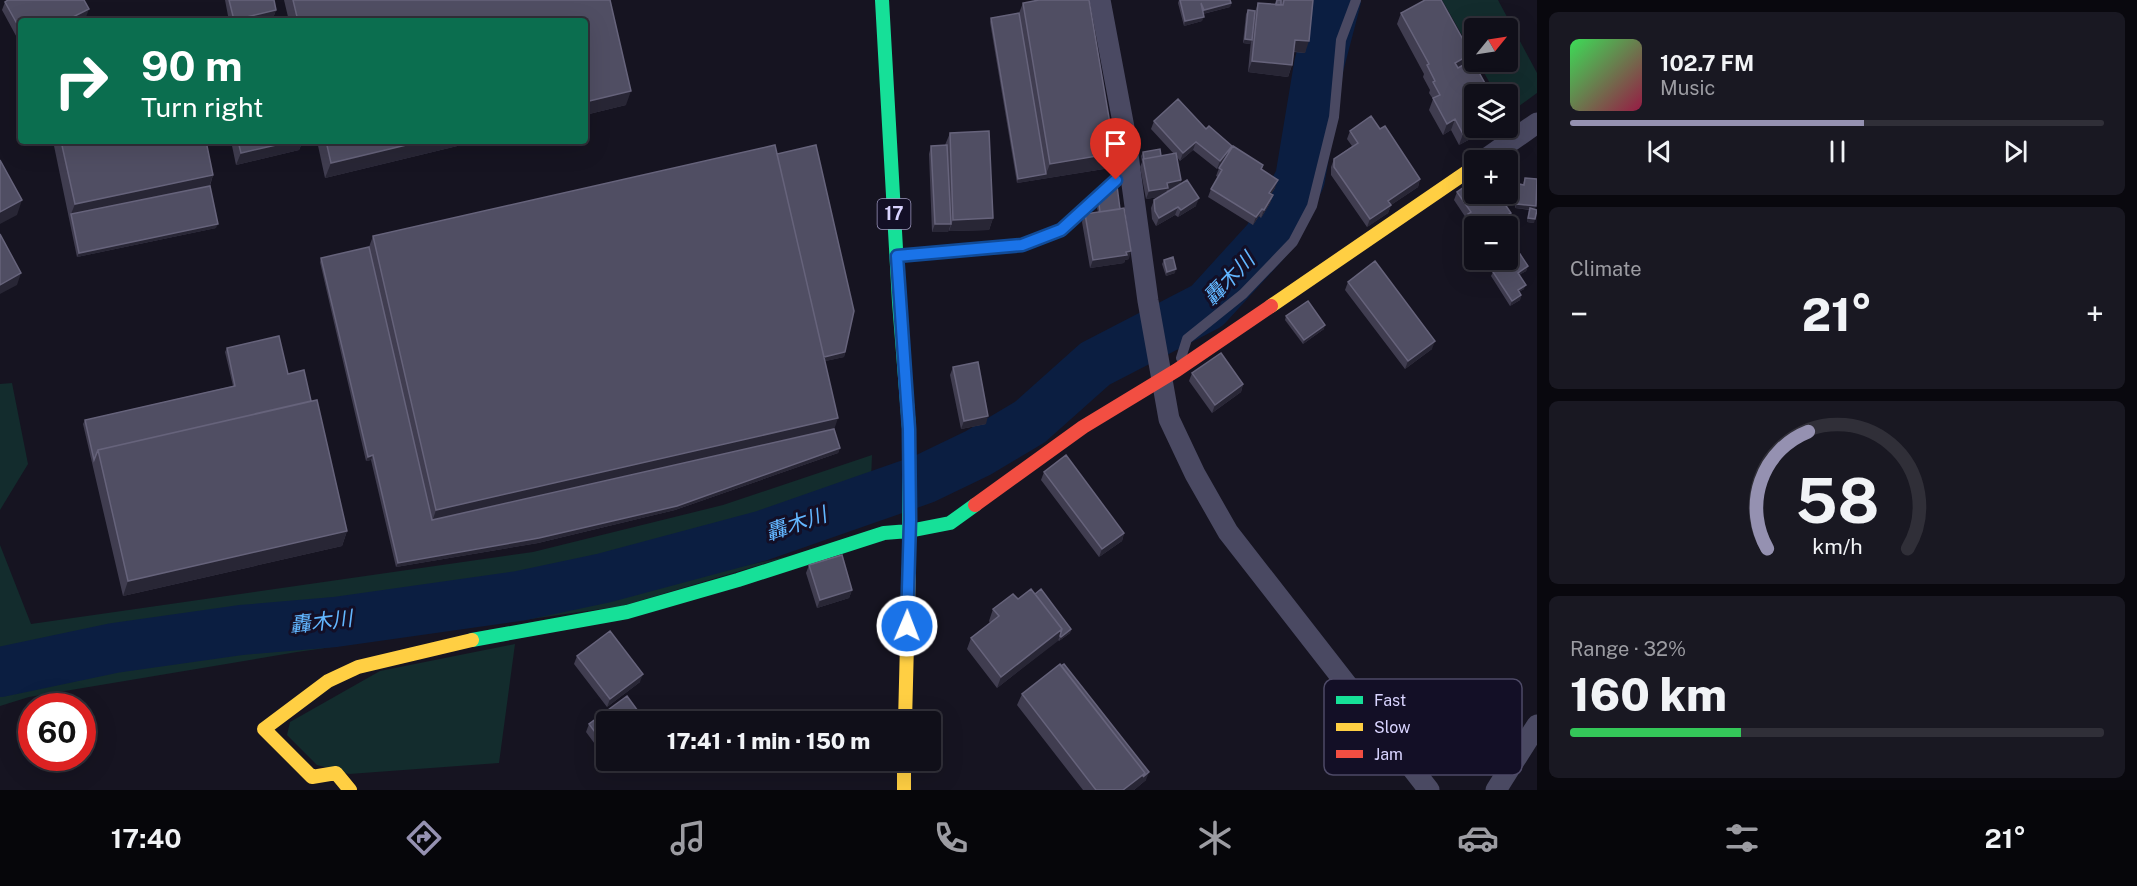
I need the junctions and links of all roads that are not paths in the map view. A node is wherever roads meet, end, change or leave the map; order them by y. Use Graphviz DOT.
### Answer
graph roads {
  1 [pos="882,0"];
  2 [pos="1100,0"];
  3 [pos="1356,0"];
  4 [pos="1537,123"];
  5 [pos="1498,150"];
  6 [pos="1129,167"];
  7 [pos="1464,174"];
  8 [pos="897,256"];
  9 [pos="1170,374"];
  10 [pos="909,526"];
  11 [pos="1343,679"];
  12 [pos="905,711"];
  13 [pos="1537,725"];
  14 [pos="1522,749"];
  15 [pos="904,771"];
  16 [pos="1417,775"];
  17 [pos="1505,775"];
  18 [pos="350,790"];
  19 [pos="904,790"];
  20 [pos="1429,790"];
  21 [pos="1496,790"];
  1 -- 8 [label="street, 17"];
  2 -- 6 [label="street"];
  3 -- 9 [label="lane"];
  4 -- 5 [label="street"];
  6 -- 8 [label="lane"];
  6 -- 9 [label="street"];
  7 -- 9 [label="street"];
  8 -- 10 [label="street, 17"];
  9 -- 10 [label="street"];
  9 -- 11 [label="street"];
  10 -- 12 [label="street, 17"];
  10 -- 18 [label="street"];
  13 -- 14 [label="street"];
  15 -- 19 [label="street"];
  16 -- 20 [label="street"];
  17 -- 21 [label="street"];
}
